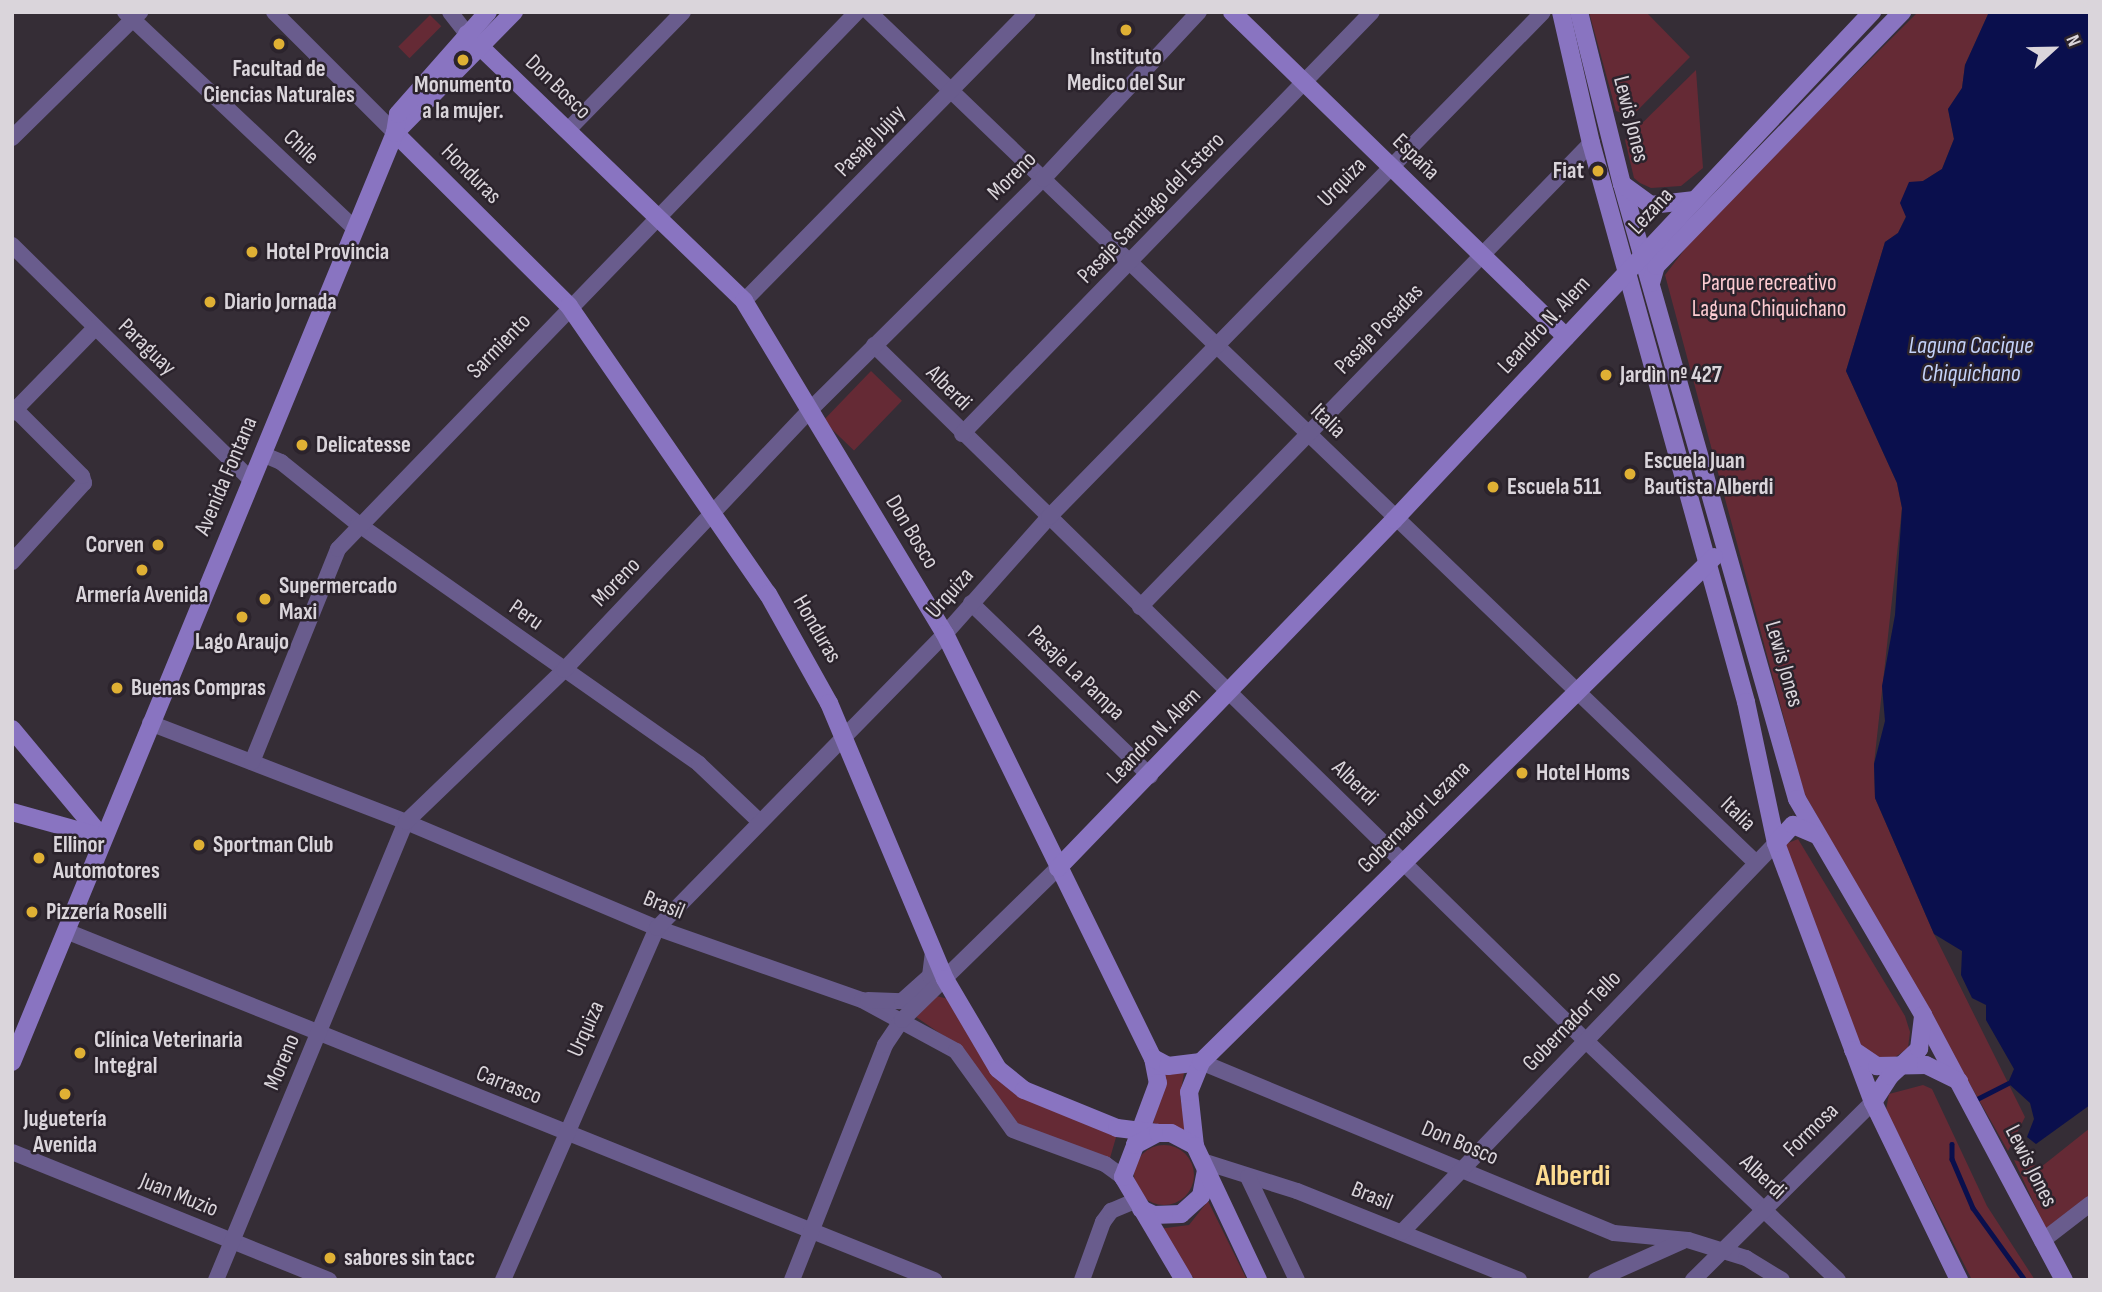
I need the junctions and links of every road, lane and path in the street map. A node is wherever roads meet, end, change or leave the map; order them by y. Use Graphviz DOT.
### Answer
graph roads {
  1 [pos="274,12"];
  2 [pos="450,12"];
  3 [pos="488,12"];
  4 [pos="514,12"];
  5 [pos="682,12"];
  6 [pos="857,12"];
  7 [pos="869,12"];
  8 [pos="1028,12"];
  9 [pos="1199,12"];
  10 [pos="1232,12"];
  11 [pos="1372,12"];
  12 [pos="1543,12"];
  13 [pos="1561,12"];
  14 [pos="1578,12"];
  15 [pos="1872,12"];
  16 [pos="1902,12"];
  17 [pos="133,14"];
  18 [pos="474,41"];
  19 [pos="1304,83"];
  20 [pos="951,90"];
  21 [pos="567,131"];
  22 [pos="395,133"];
  23 [pos="12,138"];
  24 [pos="1591,143"];
  25 [pos="1389,166"];
  26 [pos="1043,178"];
  27 [pos="1622,184"];
  28 [pos="1695,200"];
  29 [pos="656,216"];
  30 [pos="355,229"];
  31 [pos="12,245"];
  32 [pos="1644,255"];
  33 [pos="1482,256"];
  34 [pos="1131,263"];
  35 [pos="1627,273"];
  36 [pos="1651,284"];
  37 [pos="744,301"];
  38 [pos="569,306"];
  39 [pos="95,328"];
  40 [pos="1566,337"];
  41 [pos="874,345"];
  42 [pos="1215,346"];
  43 [pos="810,410"];
  44 [pos="14,411"];
  45 [pos="1309,433"];
  46 [pos="962,434"];
  47 [pos="262,454"];
  48 [pos="251,480"];
  49 [pos="712,514"];
  50 [pos="1049,517"];
  51 [pos="1394,520"];
  52 [pos="358,524"];
  53 [pos="1725,549"];
  54 [pos="12,562"];
  55 [pos="1706,562"];
  56 [pos="971,603"];
  57 [pos="1140,607"];
  58 [pos="945,634"];
  59 [pos="564,670"];
  60 [pos="1577,690"];
  61 [pos="1230,693"];
  62 [pos="150,723"];
  63 [pos="12,729"];
  64 [pos="843,735"];
  65 [pos="252,762"];
  66 [pos="1150,776"];
  67 [pos="12,812"];
  68 [pos="759,821"];
  69 [pos="405,822"];
  70 [pos="1816,835"];
  71 [pos="102,837"];
  72 [pos="1776,843"];
  73 [pos="1404,862"];
  74 [pos="1756,863"];
  75 [pos="1058,868"];
  76 [pos="657,928"];
  77 [pos="66,931"];
  78 [pos="933,951"];
  79 [pos="945,979"];
  80 [pos="862,1000"];
  81 [pos="1923,1014"];
  82 [pos="902,1020"];
  83 [pos="319,1032"];
  84 [pos="1586,1041"];
  85 [pos="1851,1047"];
  86 [pos="1153,1058"];
  87 [pos="12,1062"];
  88 [pos="1201,1062"];
  89 [pos="1898,1068"];
  90 [pos="1960,1081"];
  91 [pos="1873,1102"];
  92 [pos="564,1132"];
  93 [pos="1145,1136"];
  94 [pos="1195,1146"];
  95 [pos="12,1152"];
  96 [pos="1205,1166"];
  97 [pos="1460,1170"];
  98 [pos="1123,1177"];
  99 [pos="1248,1177"];
  100 [pos="2090,1204"];
  101 [pos="1138,1205"];
  102 [pos="1763,1208"];
  103 [pos="812,1230"];
  104 [pos="1402,1232"];
  105 [pos="1614,1233"];
  106 [pos="1688,1240"];
  107 [pos="232,1241"];
  108 [pos="2042,1241"];
  109 [pos="1723,1250"];
  110 [pos="1621,1265"];
  111 [pos="1179,1274"];
  112 [pos="216,1280"];
  113 [pos="330,1280"];
  114 [pos="503,1280"];
  115 [pos="792,1280"];
  116 [pos="934,1280"];
  117 [pos="1082,1280"];
  118 [pos="1258,1280"];
  119 [pos="1297,1280"];
  120 [pos="1519,1280"];
  121 [pos="1596,1280"];
  122 [pos="1693,1280"];
  123 [pos="1782,1280"];
  124 [pos="1838,1280"];
  125 [pos="1959,1280"];
  126 [pos="2064,1280"];
  1 -- 22 [label="street"];
  2 -- 18 [label="street"];
  3 -- 18 [label="street, Avenida Fontana"];
  4 -- 18 [label="street, Avenida Fontana"];
  5 -- 21 [label="street"];
  6 -- 29 [label="street, Sarmiento"];
  7 -- 20 [label="street, Italia"];
  8 -- 20 [label="street, Pasaje Jujuy"];
  9 -- 26 [label="street, Moreno"];
  10 -- 19 [label="street, España"];
  11 -- 19 [label="street, Pasaje Santiago del Estero"];
  12 -- 25 [label="street, Urquiza"];
  13 -- 24 [label="street, Lewis Jones"];
  14 -- 27 [label="street, Lewis Jones"];
  15 -- 28 [label="street, Lezana"];
  16 -- 36 [label="street"];
  17 -- 23 [label="street"];
  17 -- 30 [label="street, Chile"];
  18 -- 21 [label="street, Don Bosco"];
  18 -- 22 [label="street, Avenida Fontana"];
  19 -- 25 [label="street, España"];
  19 -- 34 [label="street, Pasaje Santiago del Estero"];
  20 -- 26 [label="street, Italia"];
  20 -- 37 [label="street, Pasaje Jujuy"];
  21 -- 29 [label="street, Don Bosco"];
  22 -- 30 [label="street, Avenida Fontana"];
  22 -- 38 [label="street, Honduras"];
  24 -- 33 [label="street, Pasaje Posadas"];
  24 -- 35 [label="street, Lewis Jones"];
  25 -- 33 [label="street, España"];
  25 -- 42 [label="street, Urquiza"];
  26 -- 34 [label="street, Italia"];
  26 -- 41 [label="street, Moreno"];
  27 -- 28 [label="street"];
  27 -- 32 [label="street, Lewis Jones"];
  28 -- 32 [label="street, Lezana"];
  29 -- 37 [label="street, Don Bosco"];
  29 -- 38 [label="street, Sarmiento"];
  30 -- 47 [label="street, Avenida Fontana"];
  31 -- 39 [label="street, Paraguay"];
  32 -- 35 [label="street, Lezana"];
  32 -- 36 [label="street, Lewis Jones"];
  33 -- 40 [label="street, España"];
  33 -- 45 [label="street, Pasaje Posadas"];
  34 -- 42 [label="street, Italia"];
  34 -- 46 [label="street, Pasaje Santiago del Estero"];
  35 -- 40 [label="street, Leandro N. Alem"];
  35 -- 55 [label="street, Lewis Jones"];
  36 -- 53 [label="street, Lewis Jones"];
  37 -- 43 [label="street, Don Bosco"];
  38 -- 49 [label="street, Honduras"];
  38 -- 52 [label="street, Sarmiento"];
  39 -- 44 [label="street"];
  39 -- 48 [label="street, Paraguay"];
  40 -- 51 [label="street, Leandro N. Alem"];
  41 -- 43 [label="street, Moreno"];
  41 -- 46 [label="street, Alberdi"];
  42 -- 45 [label="street, Italia"];
  42 -- 50 [label="street, Urquiza"];
  43 -- 49 [label="street, Moreno"];
  43 -- 58 [label="street, Don Bosco"];
  44 -- 54 [label="street"];
  45 -- 51 [label="street, Italia"];
  45 -- 57 [label="street, Pasaje Posadas"];
  46 -- 50 [label="street, Alberdi"];
  47 -- 48 [label="street, Avenida Fontana"];
  47 -- 52 [label="street, Peru"];
  48 -- 62 [label="street, Avenida Fontana"];
  49 -- 59 [label="street, Moreno"];
  49 -- 64 [label="street, Honduras"];
  50 -- 56 [label="street, Urquiza"];
  50 -- 57 [label="street, Alberdi"];
  51 -- 60 [label="street, Italia"];
  51 -- 61 [label="street, Leandro N. Alem"];
  52 -- 59 [label="street, Peru"];
  52 -- 65 [label="street, Sarmiento"];
  53 -- 55 [label="street, Gobernador Lezana"];
  53 -- 70 [label="street, Lewis Jones"];
  55 -- 60 [label="street, Gobernador Lezana"];
  55 -- 72 [label="street, Lewis Jones"];
  56 -- 58 [label="street, Urquiza"];
  56 -- 66 [label="street, Pasaje La Pampa"];
  57 -- 61 [label="street, Alberdi"];
  58 -- 64 [label="street, Urquiza"];
  58 -- 75 [label="street, Don Bosco"];
  59 -- 68 [label="street, Peru"];
  59 -- 69 [label="street, Moreno"];
  60 -- 73 [label="street, Gobernador Lezana"];
  60 -- 74 [label="street, Italia"];
  61 -- 66 [label="street, Leandro N. Alem"];
  61 -- 73 [label="street, Alberdi"];
  62 -- 65 [label="street, Brasil"];
  62 -- 71 [label="street, Avenida Fontana"];
  63 -- 71 [label="street"];
  64 -- 68 [label="street, Urquiza"];
  64 -- 78 [label="street, Honduras"];
  65 -- 69 [label="street, Brasil"];
  66 -- 75 [label="street, Leandro N. Alem"];
  67 -- 71 [label="street"];
  68 -- 76 [label="street, Urquiza"];
  69 -- 76 [label="street, Brasil"];
  69 -- 83 [label="street, Moreno"];
  70 -- 72 [label="street"];
  70 -- 81 [label="street, Lewis Jones"];
  71 -- 77 [label="street, Avenida Fontana"];
  72 -- 74 [label="street, Gobernador Tello"];
  72 -- 85 [label="street, Lewis Jones"];
  73 -- 84 [label="street, Alberdi"];
  73 -- 88 [label="street, Gobernador Lezana"];
  74 -- 84 [label="street, Gobernador Tello"];
  75 -- 79 [label="street, Leandro N. Alem"];
  75 -- 86 [label="street, Don Bosco"];
  76 -- 80 [label="street, Brasil"];
  76 -- 92 [label="street, Urquiza"];
  77 -- 83 [label="street, Carrasco"];
  77 -- 87 [label="street, Avenida Fontana"];
  78 -- 79 [label="street, Honduras"];
  78 -- 80 [label="street"];
  79 -- 82 [label="street, Leandro N. Alem"];
  79 -- 93 [label="street, Honduras"];
  80 -- 82 [label="street, Brasil"];
  81 -- 89 [label="street"];
  81 -- 90 [label="street, Lewis Jones"];
  82 -- 98 [label="street, Brasil"];
  82 -- 103 [label="street, Leandro N. Alem"];
  83 -- 92 [label="street, Carrasco"];
  83 -- 107 [label="street, Moreno"];
  84 -- 97 [label="street, Gobernador Tello"];
  84 -- 102 [label="street, Alberdi"];
  85 -- 89 [label="street"];
  85 -- 91 [label="street, Lewis Jones"];
  86 -- 88 [label="street"];
  86 -- 93 [label="street, Don Bosco"];
  88 -- 94 [label="street, Gobernador Lezana"];
  88 -- 97 [label="street, Don Bosco"];
  89 -- 90 [label="street"];
  89 -- 91 [label="street"];
  90 -- 108 [label="street, Lewis Jones"];
  91 -- 102 [label="street, Formosa"];
  91 -- 125 [label="street, Lewis Jones"];
  92 -- 103 [label="street, Carrasco"];
  92 -- 114 [label="street, Urquiza"];
  93 -- 94 [label="street"];
  93 -- 98 [label="street"];
  94 -- 96 [label="street"];
  95 -- 107 [label="street, Juan Muzio"];
  96 -- 99 [label="street, Brasil"];
  96 -- 101 [label="street"];
  96 -- 118 [label="street"];
  97 -- 104 [label="street, Gobernador Tello"];
  97 -- 105 [label="street, Don Bosco"];
  98 -- 101 [label="street"];
  99 -- 104 [label="street, Brasil"];
  99 -- 119 [label="street"];
  100 -- 108 [label="street"];
  101 -- 111 [label="street"];
  101 -- 117 [label="street"];
  102 -- 109 [label="street, Formosa"];
  102 -- 124 [label="street, Alberdi"];
  103 -- 115 [label="street, Leandro N. Alem"];
  103 -- 116 [label="street, Carrasco"];
  104 -- 120 [label="street, Brasil"];
  105 -- 106 [label="street, Don Bosco"];
  105 -- 110 [label="street"];
  106 -- 109 [label="street, Don Bosco"];
  106 -- 110 [label="street"];
  107 -- 112 [label="street, Moreno"];
  107 -- 113 [label="street, Juan Muzio"];
  108 -- 126 [label="street, Lewis Jones"];
  109 -- 122 [label="street, Formosa"];
  109 -- 123 [label="street, Don Bosco"];
  110 -- 121 [label="street"];
}
